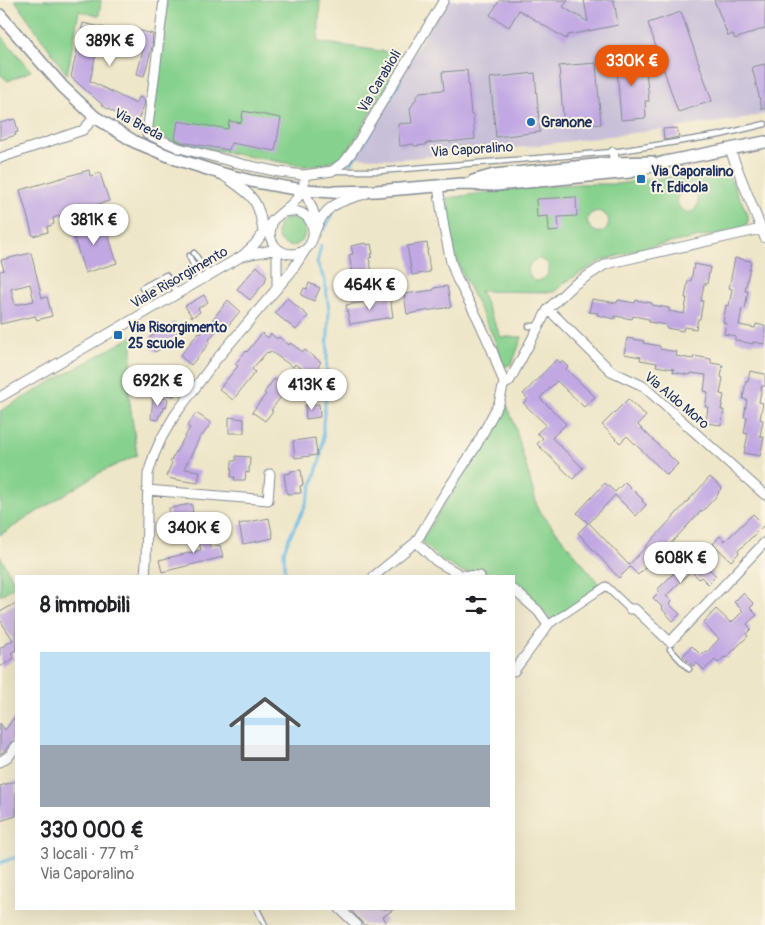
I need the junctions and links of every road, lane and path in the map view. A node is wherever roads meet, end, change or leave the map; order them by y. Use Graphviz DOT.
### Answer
graph roads {
  1 [pos="164,0"];
  2 [pos="444,0"];
  3 [pos="0,15"];
  4 [pos="95,117"];
  5 [pos="765,124"];
  6 [pos="765,142"];
  7 [pos="735,149"];
  8 [pos="614,157"];
  9 [pos="0,158"];
  10 [pos="665,162"];
  11 [pos="332,171"];
  12 [pos="220,173"];
  13 [pos="304,175"];
  14 [pos="461,184"];
  15 [pos="438,186"];
  16 [pos="304,190"];
  17 [pos="376,191"];
  18 [pos="334,192"];
  19 [pos="281,213"];
  20 [pos="273,220"];
  21 [pos="318,224"];
  22 [pos="761,229"];
  23 [pos="263,232"];
  24 [pos="313,237"];
  25 [pos="765,238"];
  26 [pos="277,249"];
  27 [pos="306,249"];
  28 [pos="242,256"];
  29 [pos="209,276"];
  30 [pos="201,281"];
  31 [pos="277,287"];
  32 [pos="142,288"];
  33 [pos="177,295"];
  34 [pos="550,304"];
  35 [pos="529,326"];
  36 [pos="539,326"];
  37 [pos="504,383"];
  38 [pos="0,397"];
  39 [pos="270,474"];
  40 [pos="147,490"];
  41 [pos="765,495"];
  42 [pos="416,542"];
  43 [pos="765,543"];
  44 [pos="145,575"];
  45 [pos="375,575"];
  46 [pos="462,575"];
  47 [pos="515,591"];
  48 [pos="630,609"];
  49 [pos="548,625"];
  50 [pos="670,647"];
  51 [pos="689,669"];
  52 [pos="515,670"];
  53 [pos="15,747"];
  54 [pos="0,762"];
  55 [pos="258,910"];
  56 [pos="341,910"];
  57 [pos="265,925"];
  58 [pos="358,925"];
  1 -- 13 [label="street, Via Breda"];
  2 -- 11 [label="street, Via Carabioli"];
  3 -- 4 [label="street, Via Breda"];
  4 -- 9 [label="street"];
  4 -- 12 [label="street, Via Breda"];
  5 -- 8 [label="lane, Via Caporalino"];
  6 -- 7 [label="street, Via Caporalino"];
  7 -- 10 [label="street, Via Caporalino"];
  7 -- 22 [label="street"];
  8 -- 10 [label="street, Via Caporalino"];
  8 -- 11 [label="lane, Via Caporalino"];
  8 -- 14 [label="street, Via Caporalino"];
  10 -- 14 [label="street, Via Caporalino"];
  11 -- 13 [label="street, Via Breda"];
  12 -- 16 [label="street, Via Breda"];
  12 -- 23 [label="street"];
  13 -- 16 [label="street"];
  14 -- 15 [label="street, Via Caporalino"];
  15 -- 17 [label="street, Via Caporalino"];
  15 -- 37 [label="street"];
  16 -- 18 [label="street, Via Breda"];
  16 -- 19 [label="street, Viale Risorgimento"];
  16 -- 21 [label="street"];
  17 -- 18 [label="street, Via Caporalino"];
  17 -- 21 [label="street"];
  19 -- 20 [label="street, Viale Risorgimento"];
  19 -- 24 [label="street"];
  20 -- 23 [label="street, Viale Risorgimento"];
  20 -- 26 [label="street"];
  21 -- 24 [label="street"];
  22 -- 25 [label="street"];
  22 -- 34 [label="street"];
  23 -- 28 [label="street, Viale Risorgimento"];
  24 -- 27 [label="street"];
  26 -- 27 [label="street, Viale Risorgimento"];
  26 -- 28 [label="street, Viale Risorgimento"];
  26 -- 31 [label="street"];
  27 -- 31 [label="street"];
  28 -- 29 [label="street, Viale Risorgimento"];
  29 -- 30 [label="street, Viale Risorgimento"];
  29 -- 30 [label="lane"];
  30 -- 33 [label="street, Viale Risorgimento"];
  31 -- 40 [label="street"];
  32 -- 33 [label="lane"];
  33 -- 38 [label="street, Viale Risorgimento"];
  34 -- 36 [label="street"];
  34 -- 41 [label="street, Via Aldo Moro"];
  35 -- 36 [label="lane"];
  36 -- 37 [label="street"];
  37 -- 42 [label="street"];
  39 -- 40 [label="street"];
  40 -- 44 [label="street"];
  42 -- 45 [label="street"];
  42 -- 46 [label="street"];
  43 -- 50 [label="street"];
  47 -- 49 [label="street"];
  48 -- 49 [label="street"];
  48 -- 50 [label="street"];
  49 -- 52 [label="street"];
  50 -- 51 [label="lane"];
  53 -- 54 [label="street"];
  55 -- 57 [label="lane"];
  56 -- 58 [label="street"];
}
